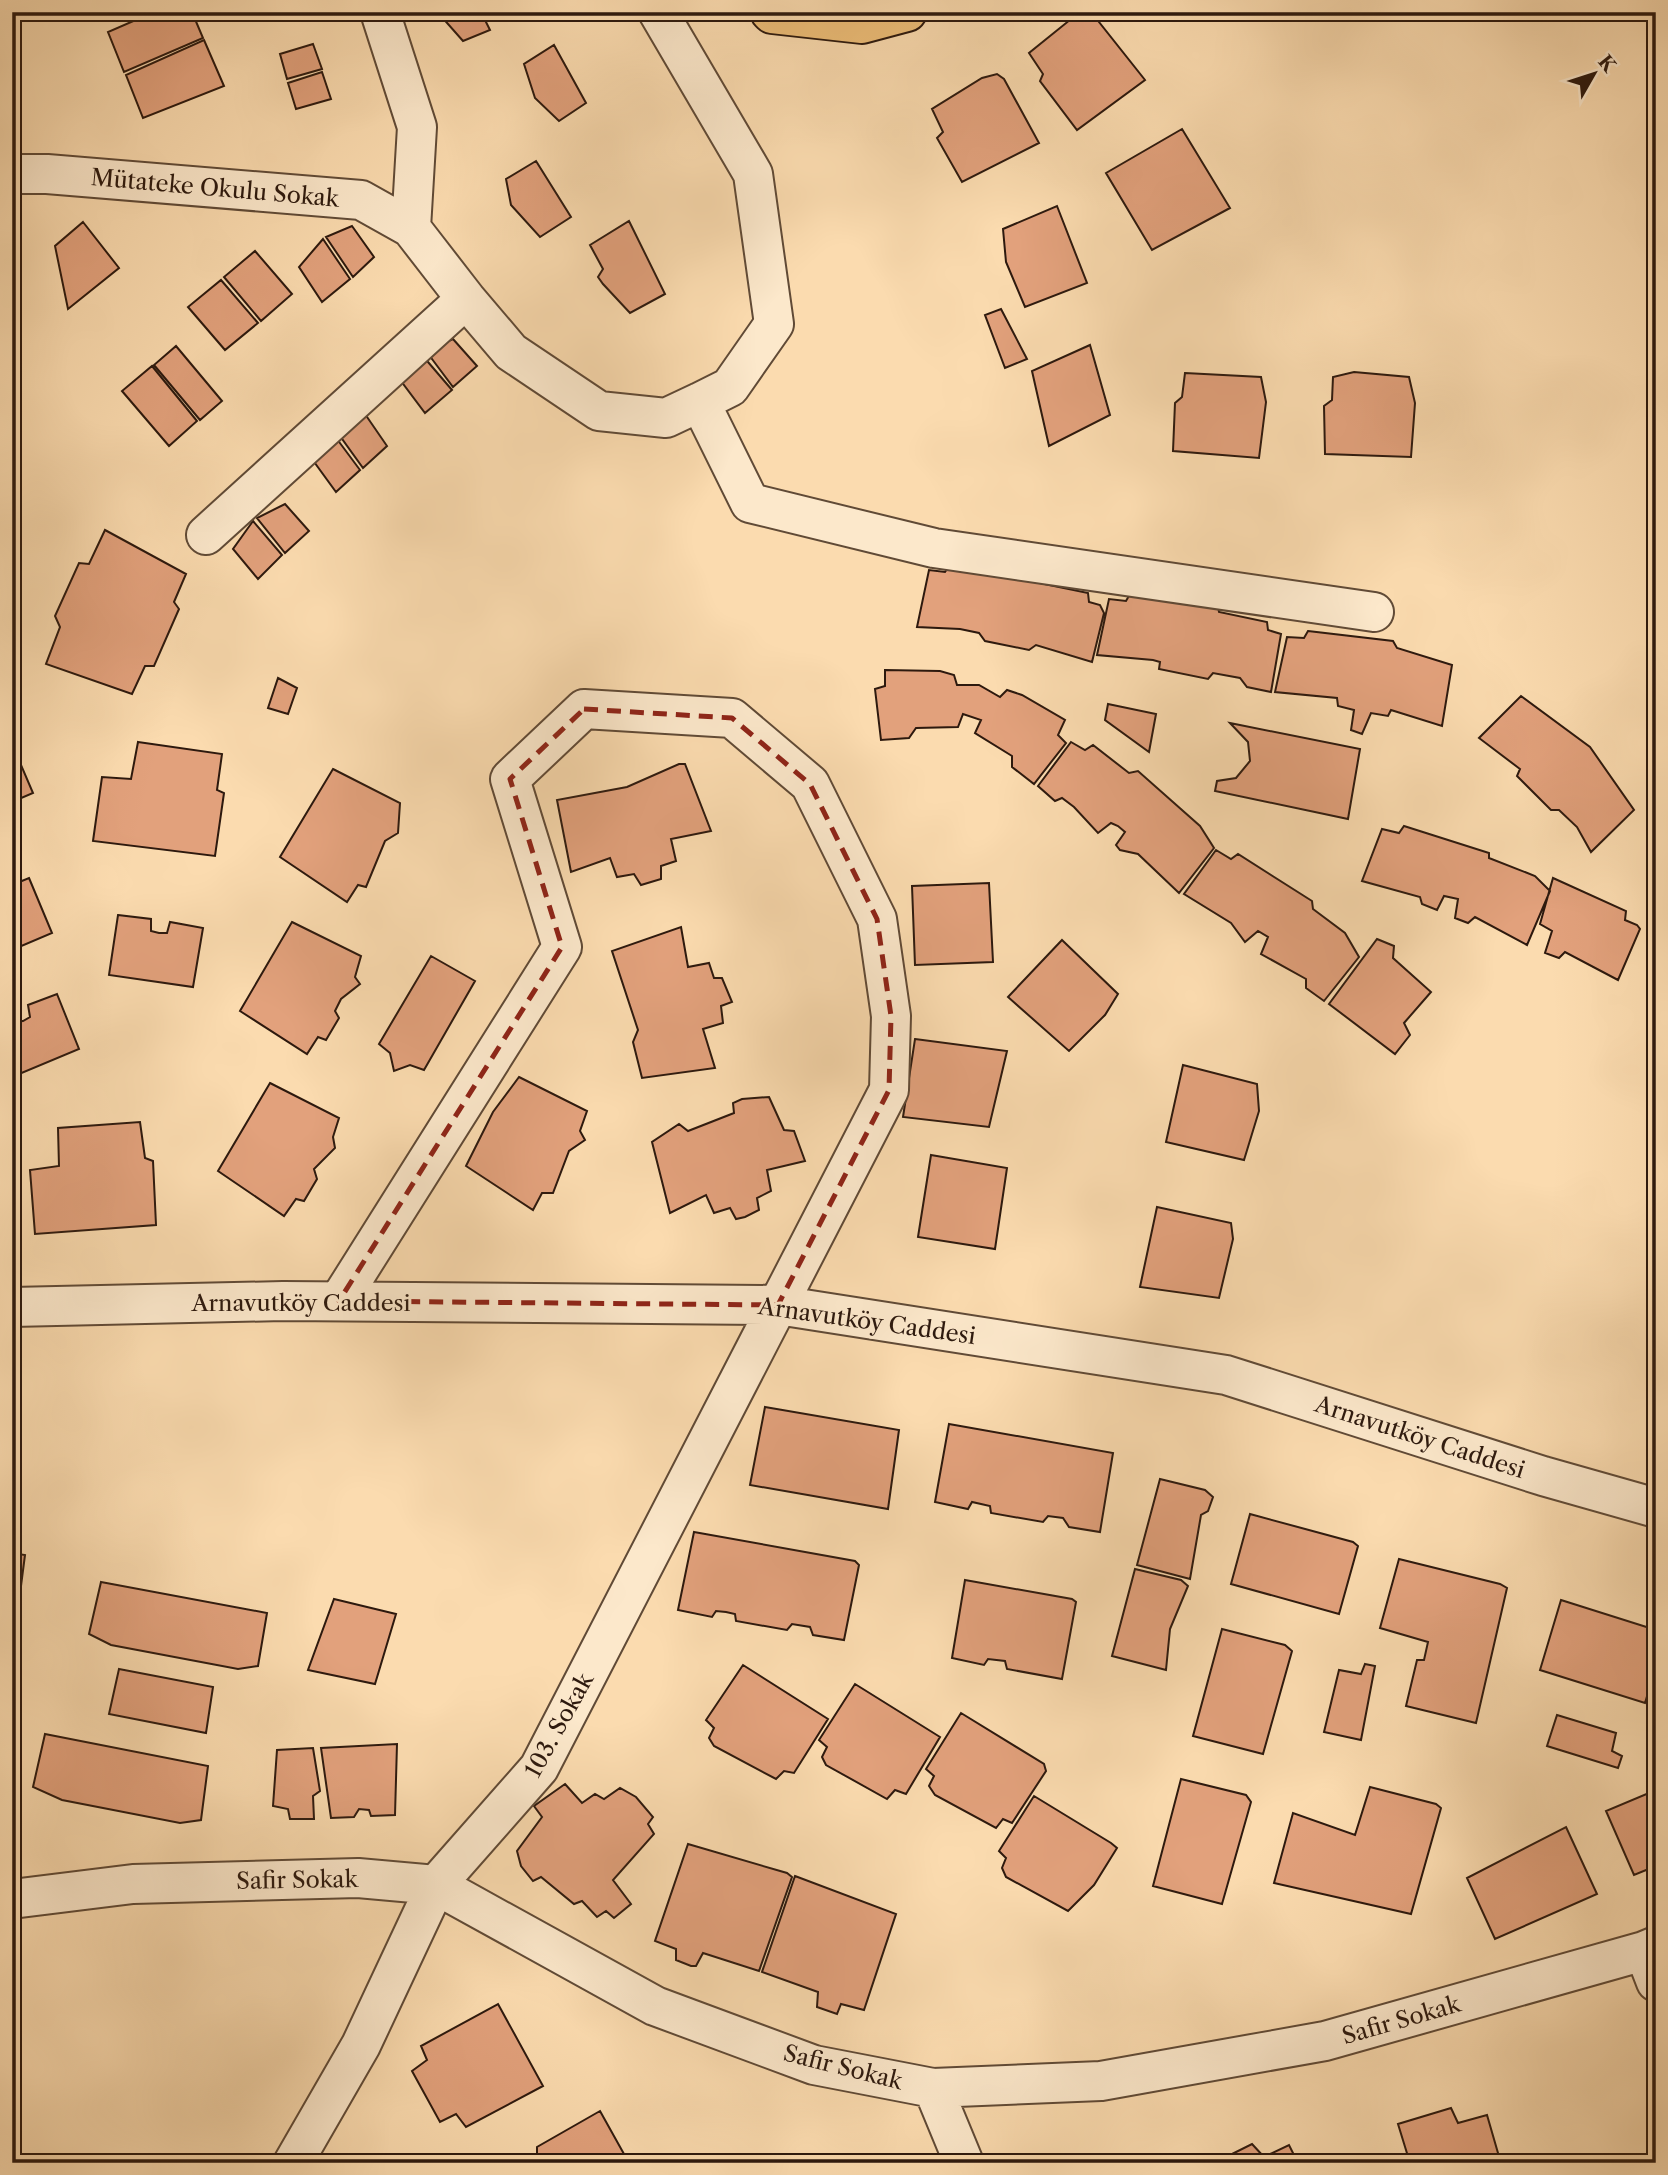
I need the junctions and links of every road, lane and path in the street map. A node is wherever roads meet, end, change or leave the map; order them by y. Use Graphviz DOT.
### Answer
graph roads {
  1 [pos="380,12"];
  2 [pos="658,12"];
  3 [pos="769,12"];
  4 [pos="907,12"];
  5 [pos="12,174"];
  6 [pos="411,228"];
  7 [pos="466,299"];
  8 [pos="701,402"];
  9 [pos="205,535"];
  10 [pos="1374,612"];
  11 [pos="339,1301"];
  12 [pos="778,1305"];
  13 [pos="12,1307"];
  14 [pos="1656,1508"];
  15 [pos="436,1885"];
  16 [pos="12,1899"];
  17 [pos="1652,1960"];
  18 [pos="933,2088"];
  19 [pos="293,2163"];
  20 [pos="964,2163"];
  1 -- 6 [label="street"];
  2 -- 8 [label="street, Mütateke Okulu Sokak"];
  3 -- 4 [label="main road"];
  5 -- 6 [label="street, Mütateke Okulu Sokak"];
  6 -- 7 [label="street, Mütateke Okulu Sokak"];
  7 -- 8 [label="street, Mütateke Okulu Sokak"];
  7 -- 9 [label="street"];
  8 -- 10 [label="street"];
  11 -- 12 [label="street, Arnavutköy Caddesi"];
  11 -- 12 [label="street, 103. Sokak"];
  11 -- 13 [label="street, Arnavutköy Caddesi"];
  12 -- 14 [label="street, Arnavutköy Caddesi"];
  12 -- 15 [label="street, 103. Sokak"];
  15 -- 16 [label="street, Safir Sokak"];
  15 -- 18 [label="street, Safir Sokak"];
  15 -- 19 [label="street, 103. Sokak"];
  17 -- 18 [label="street, Safir Sokak"];
  18 -- 20 [label="street"];
}
